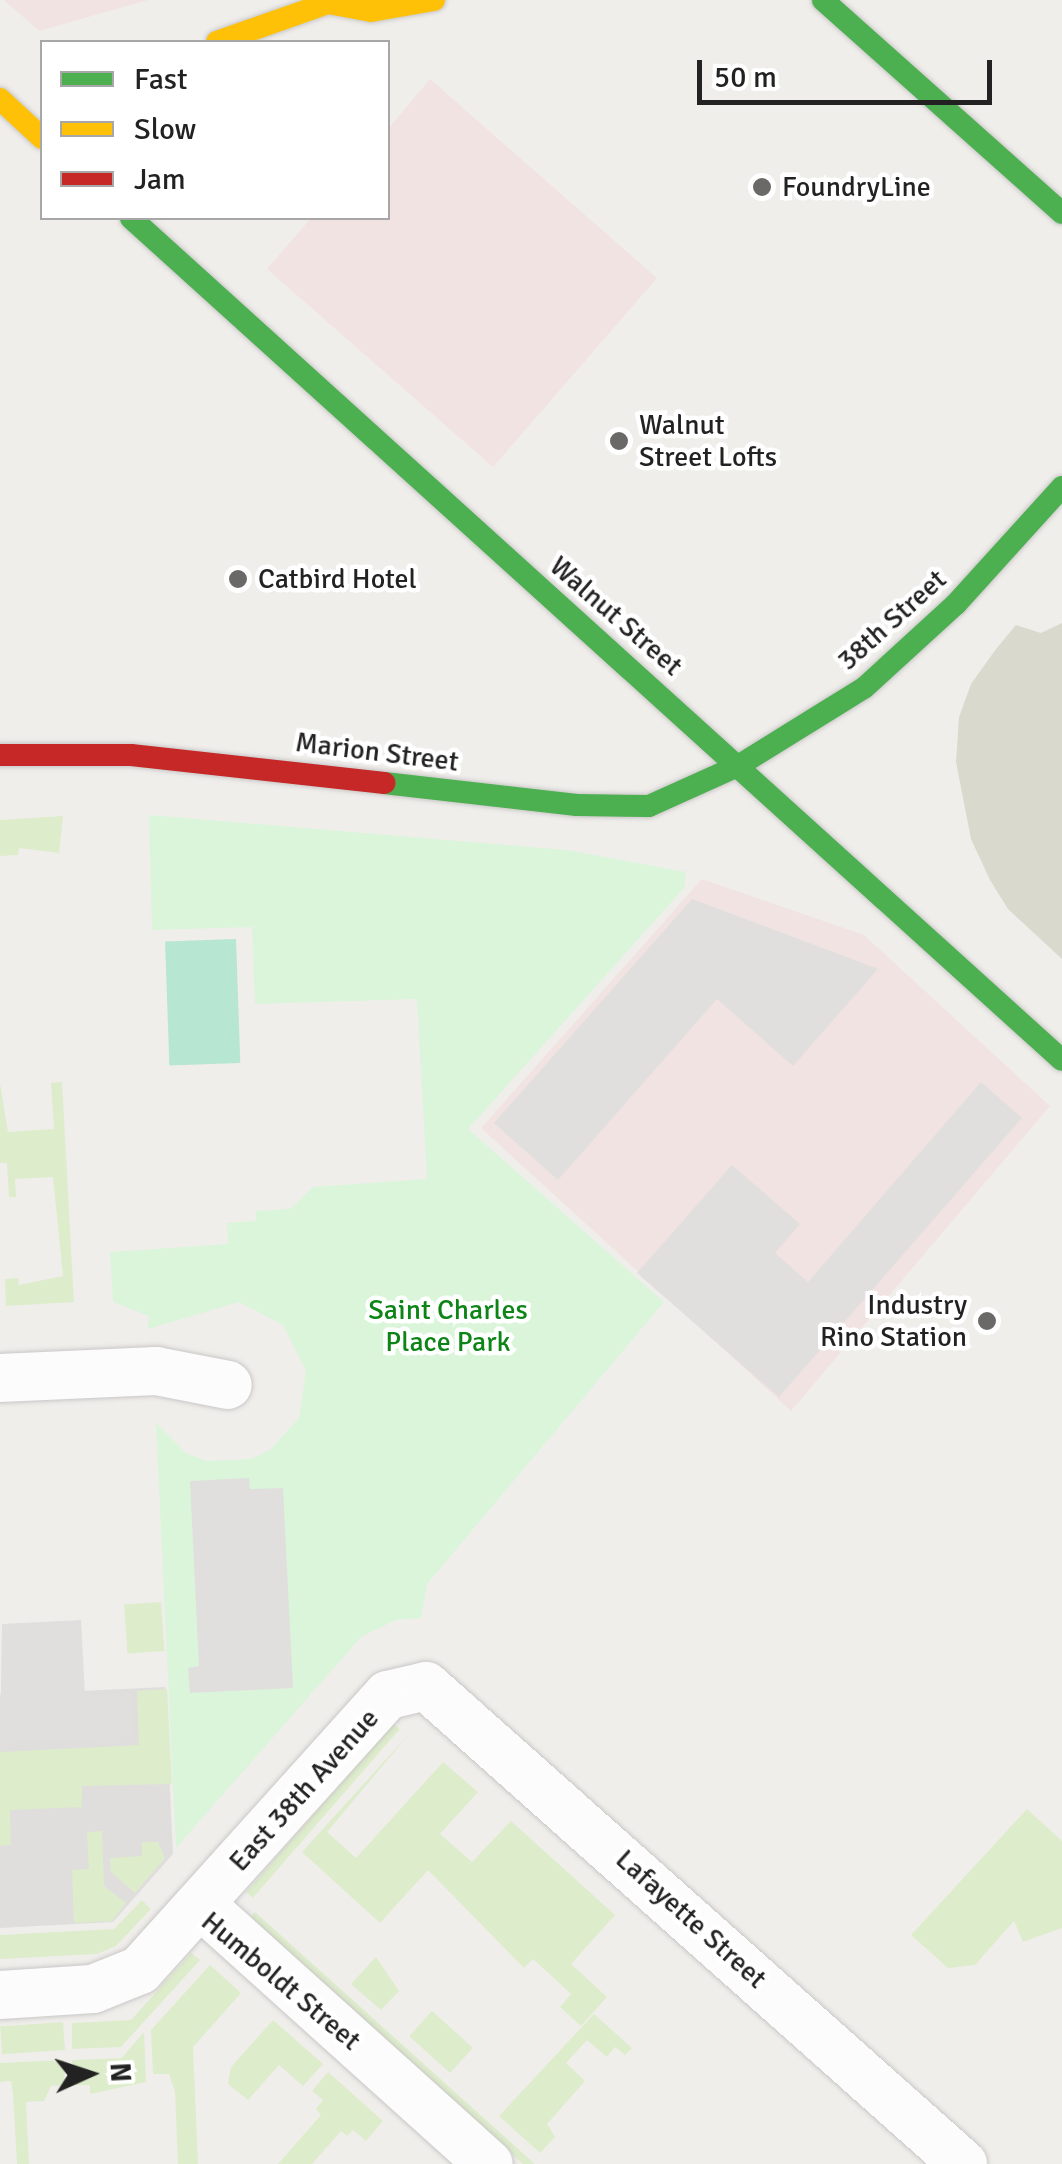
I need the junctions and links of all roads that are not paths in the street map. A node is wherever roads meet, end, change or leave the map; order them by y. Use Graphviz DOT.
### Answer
graph roads {
  1 [pos="434,0"];
  2 [pos="823,0"];
  3 [pos="371,11"];
  4 [pos="352,32"];
  5 [pos="223,40"];
  6 [pos="0,99"];
  7 [pos="0,124"];
  8 [pos="38,124"];
  9 [pos="1062,213"];
  10 [pos="133,220"];
  11 [pos="1062,487"];
  12 [pos="0,755"];
  13 [pos="738,766"];
  14 [pos="1062,1060"];
  15 [pos="0,1378"];
  16 [pos="228,1385"];
  17 [pos="413,1684"];
  18 [pos="201,1905"];
  19 [pos="0,1995"];
  20 [pos="489,2164"];
  21 [pos="964,2164"];
  1 -- 3 [label="street"];
  2 -- 9 [label="street"];
  3 -- 4 [label="street"];
  3 -- 5 [label="street"];
  6 -- 8 [label="street"];
  7 -- 8 [label="street"];
  10 -- 13 [label="street, Walnut Street"];
  11 -- 13 [label="street, 38th Street"];
  12 -- 13 [label="street, Marion Street"];
  13 -- 14 [label="street, Walnut Street"];
  15 -- 16 [label="street"];
  17 -- 18 [label="street, East 38th Avenue"];
  17 -- 21 [label="street, Lafayette Street"];
  18 -- 19 [label="street, Humboldt Street"];
  18 -- 20 [label="street, Humboldt Street"];
}
